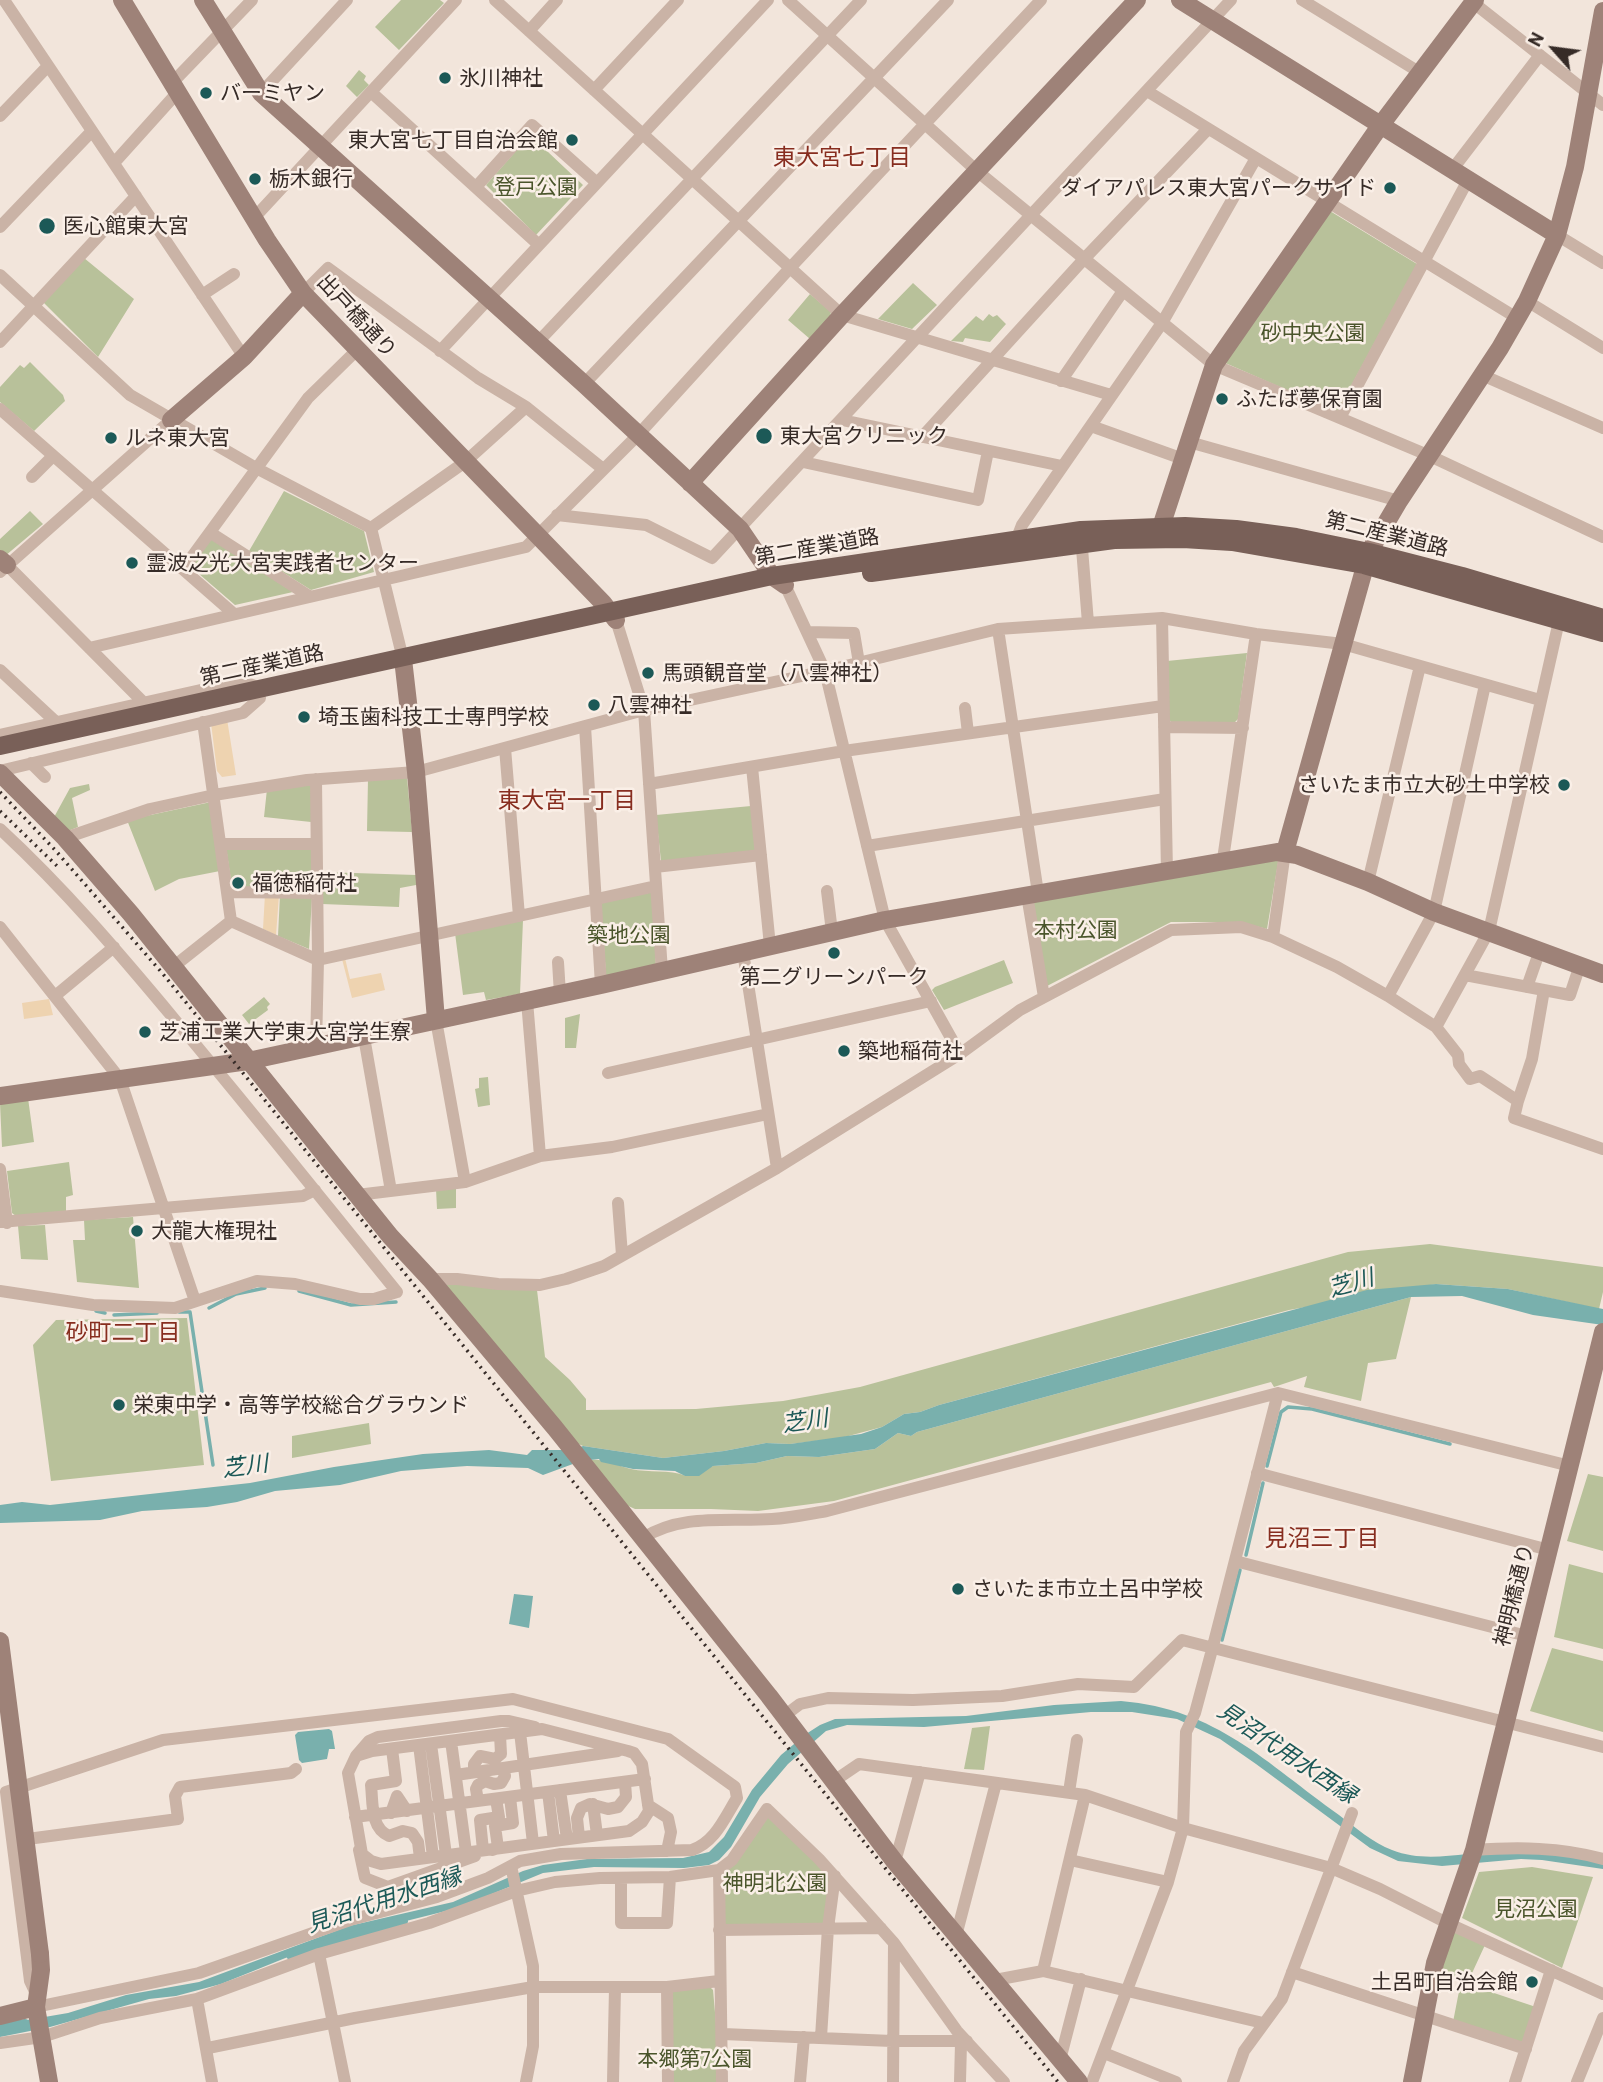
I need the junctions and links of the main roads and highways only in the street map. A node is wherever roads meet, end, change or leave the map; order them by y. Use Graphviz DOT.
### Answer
graph roads {
  1 [pos="1366,558"];
  2 [pos="1603,618"];
  3 [pos="1603,633"];
  4 [pos="42,741"];
  5 [pos="0,746"];
  6 [pos="0,755"];
  1 -- 2 [label="main road, 第二産業道路"];
  1 -- 3 [label="main road, 第二産業道路"];
  1 -- 4 [label="main road, 第二産業道路"];
  4 -- 5 [label="main road"];
  4 -- 6 [label="main road"];
}
